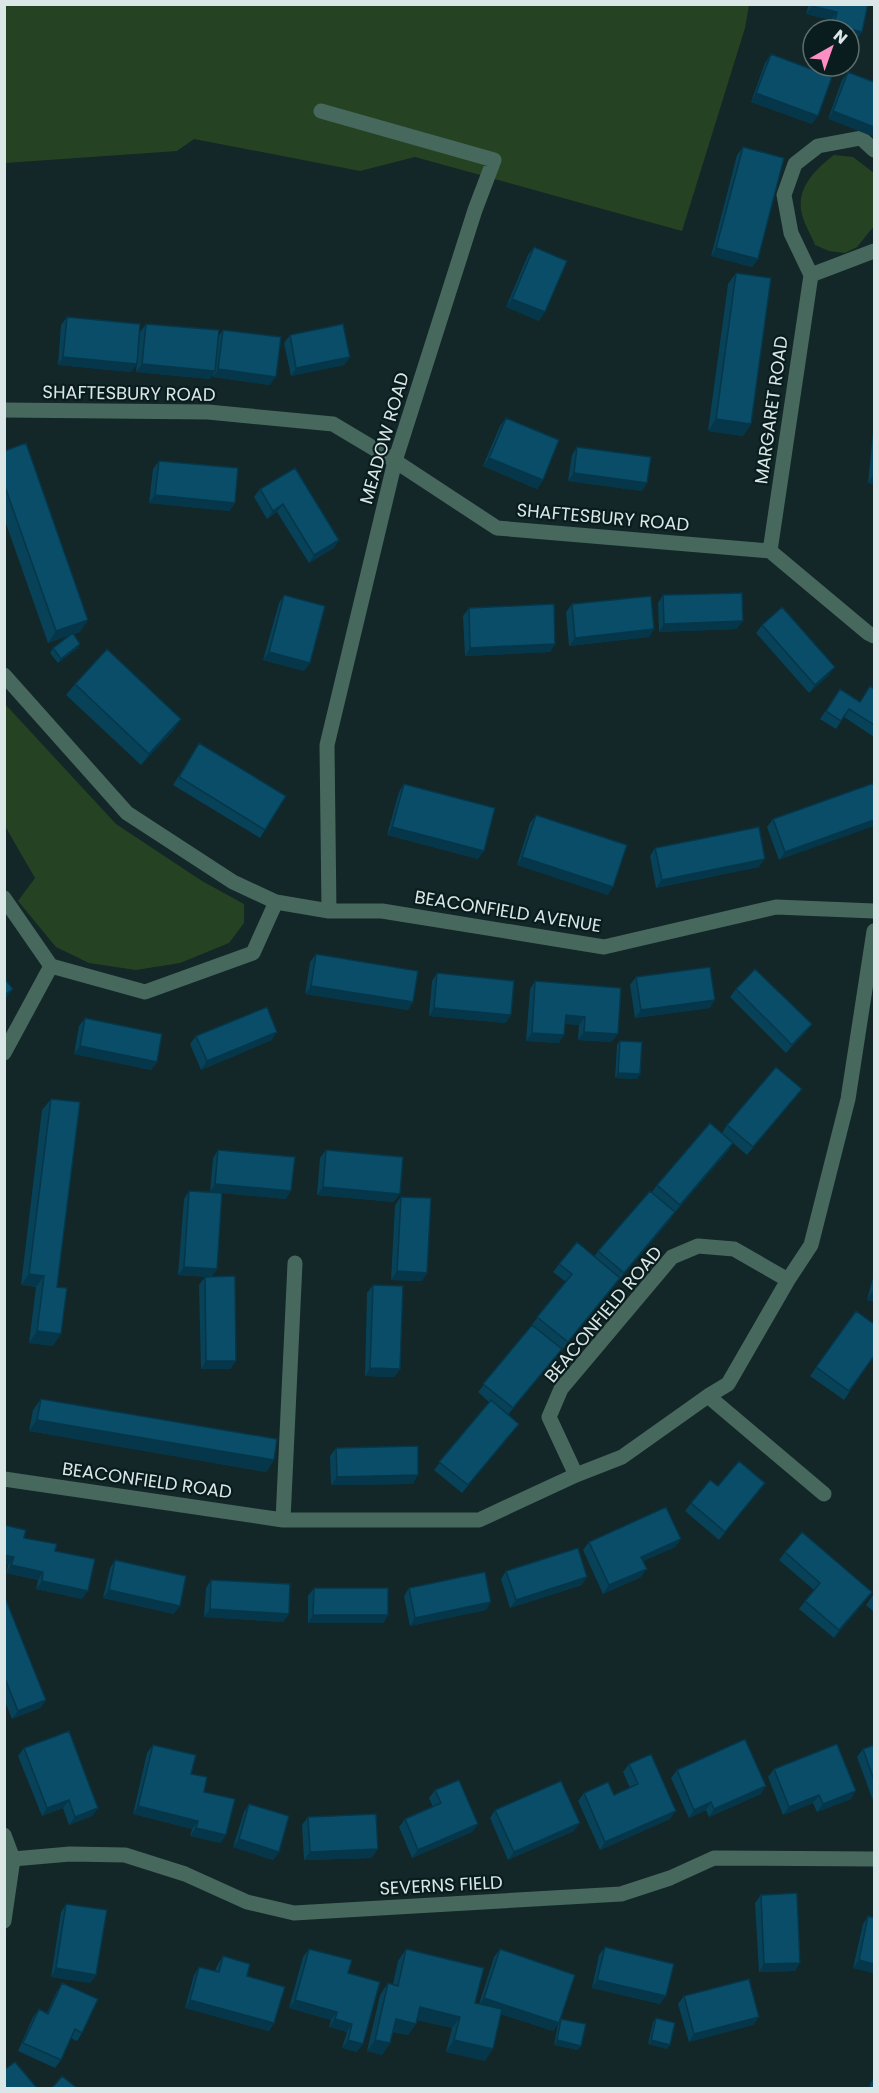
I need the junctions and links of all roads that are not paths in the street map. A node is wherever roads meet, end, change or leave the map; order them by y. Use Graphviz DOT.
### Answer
graph roads {
  1 [pos="321,111"];
  2 [pos="874,150"];
  3 [pos="874,251"];
  4 [pos="811,275"];
  5 [pos="4,410"];
  6 [pos="395,461"];
  7 [pos="771,551"];
  8 [pos="874,636"];
  9 [pos="4,675"];
  10 [pos="4,898"];
  11 [pos="276,902"];
  12 [pos="329,911"];
  13 [pos="874,911"];
  14 [pos="874,931"];
  15 [pos="51,966"];
  16 [pos="4,1053"];
  17 [pos="295,1263"];
  18 [pos="788,1280"];
  19 [pos="708,1396"];
  20 [pos="576,1475"];
  21 [pos="4,1479"];
  22 [pos="824,1494"];
  23 [pos="283,1520"];
  24 [pos="4,1835"];
  25 [pos="13,1859"];
  26 [pos="874,1859"];
  27 [pos="4,1921"];
  1 -- 6 [label="street, MEADOW ROAD"];
  2 -- 4 [label="street"];
  3 -- 4 [label="street"];
  4 -- 7 [label="street, MARGARET ROAD"];
  5 -- 6 [label="street, SHAFTESBURY ROAD"];
  6 -- 7 [label="street, SHAFTESBURY ROAD"];
  6 -- 12 [label="street, MEADOW ROAD"];
  7 -- 8 [label="street"];
  9 -- 11 [label="street, BEACONFIELD AVENUE"];
  10 -- 15 [label="street"];
  11 -- 12 [label="street, BEACONFIELD AVENUE"];
  11 -- 15 [label="street"];
  12 -- 13 [label="street, BEACONFIELD AVENUE"];
  14 -- 18 [label="street, BEACONFIELD ROAD"];
  15 -- 16 [label="street"];
  17 -- 23 [label="street"];
  18 -- 19 [label="street, BEACONFIELD ROAD"];
  18 -- 20 [label="street, BEACONFIELD ROAD"];
  19 -- 20 [label="street, BEACONFIELD ROAD"];
  19 -- 22 [label="street"];
  20 -- 23 [label="street, BEACONFIELD ROAD"];
  21 -- 23 [label="street, BEACONFIELD ROAD"];
  24 -- 25 [label="street"];
  25 -- 26 [label="street, SEVERNS FIELD"];
  25 -- 27 [label="street"];
}
